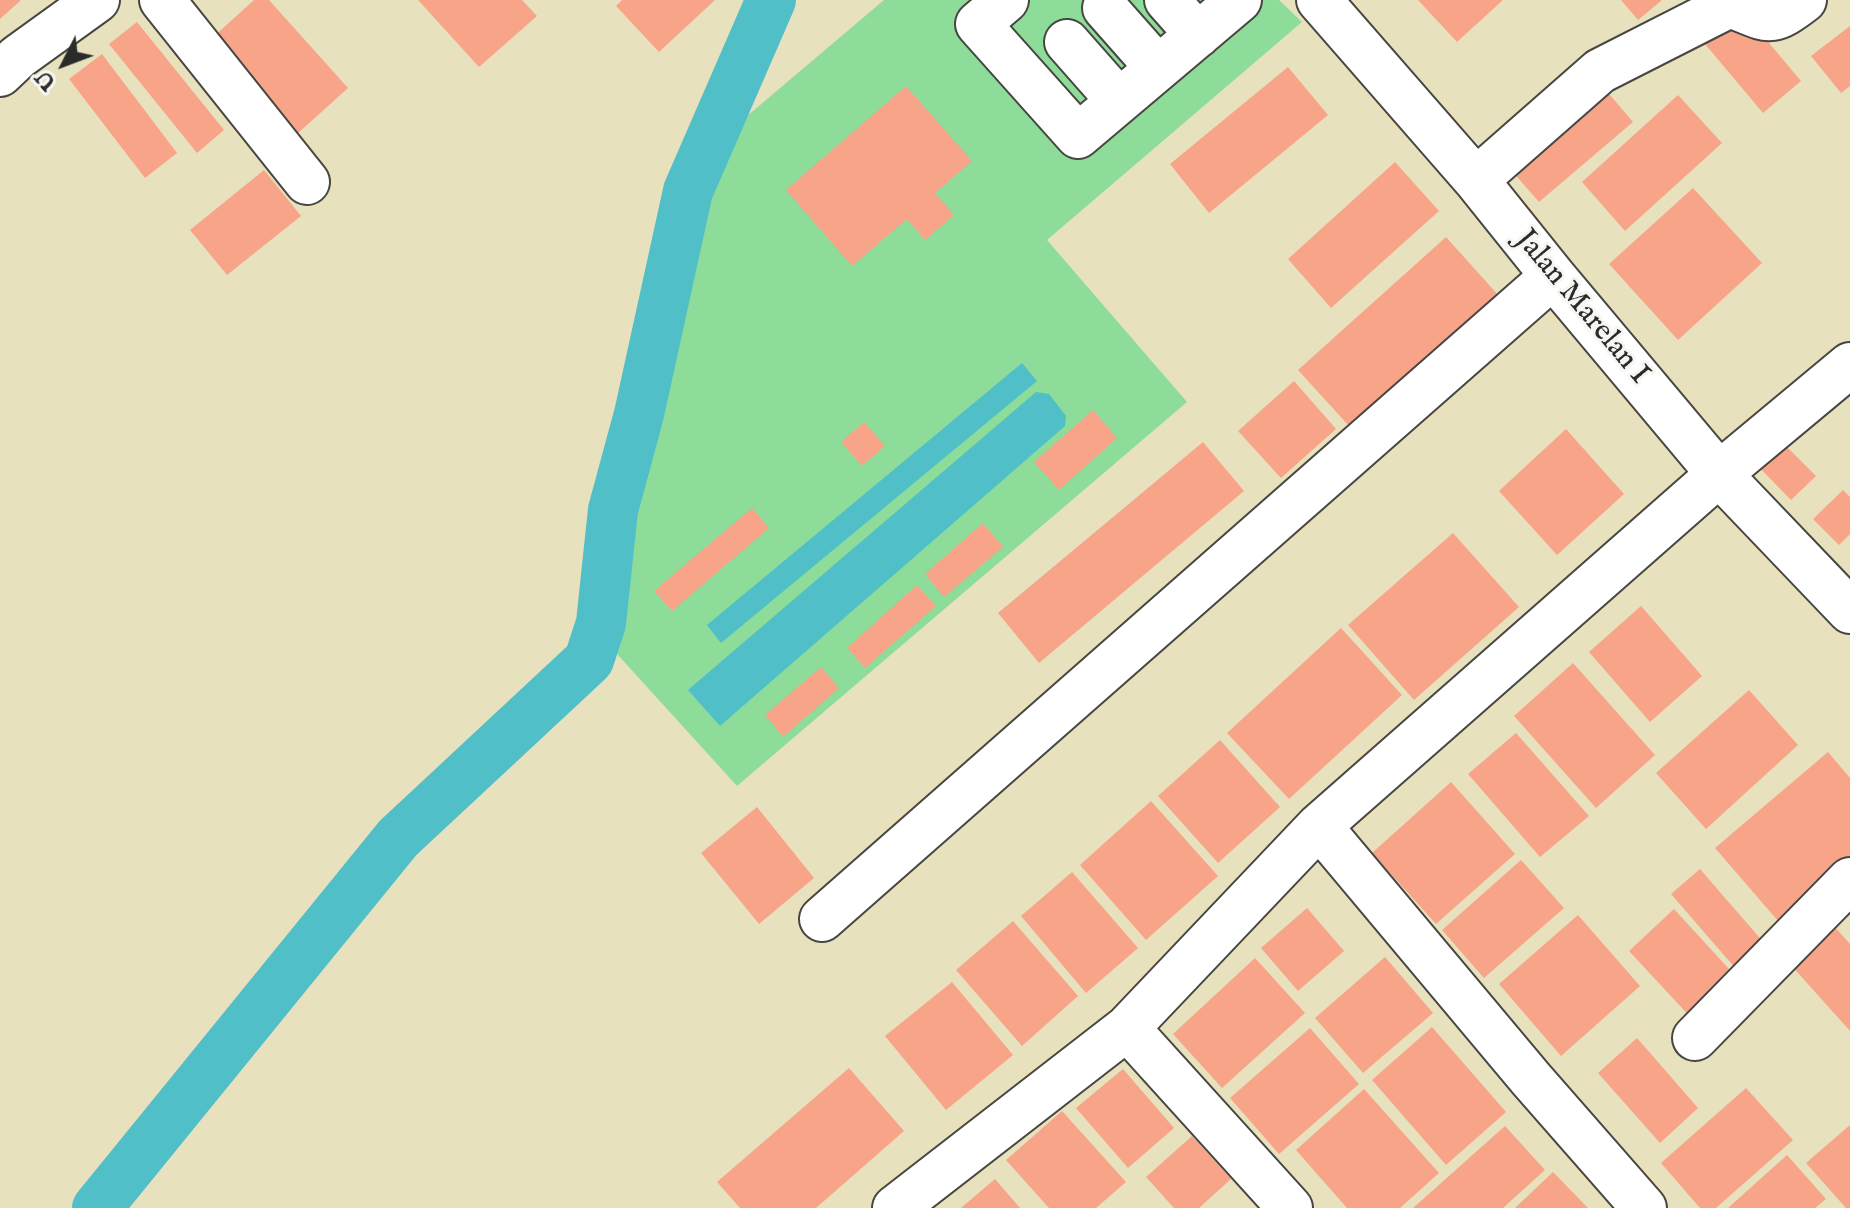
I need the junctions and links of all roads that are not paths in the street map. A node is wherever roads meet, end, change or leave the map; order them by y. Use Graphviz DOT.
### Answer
graph roads {
  1 [pos="97,0"];
  2 [pos="162,0"];
  3 [pos="1006,0"];
  4 [pos="1167,0"];
  5 [pos="1239,0"];
  6 [pos="1319,0"];
  7 [pos="1804,0"];
  8 [pos="1105,8"];
  9 [pos="1198,35"];
  10 [pos="1067,42"];
  11 [pos="1158,68"];
  12 [pos="0,74"];
  13 [pos="1119,101"];
  14 [pos="1476,180"];
  15 [pos="307,182"];
  16 [pos="1553,276"];
  17 [pos="1850,365"];
  18 [pos="1719,474"];
  19 [pos="1850,611"];
  20 [pos="1319,826"];
  21 [pos="1850,880"];
  22 [pos="822,919"];
  23 [pos="1127,1028"];
  24 [pos="1695,1038"];
  25 [pos="895,1208"];
  26 [pos="1290,1208"];
  27 [pos="1644,1208"];
  1 -- 12 [label="street"];
  2 -- 15 [label="street"];
  3 -- 13 [label="street"];
  4 -- 9 [label="street"];
  5 -- 9 [label="street"];
  6 -- 14 [label="street, Jalan Marelan I"];
  7 -- 14 [label="street"];
  8 -- 11 [label="street"];
  9 -- 11 [label="street"];
  10 -- 13 [label="street"];
  11 -- 13 [label="street"];
  14 -- 16 [label="street, Jalan Marelan I"];
  16 -- 18 [label="street, Jalan Marelan I"];
  16 -- 22 [label="street"];
  17 -- 18 [label="street"];
  18 -- 19 [label="street, Jalan Marelan I"];
  18 -- 20 [label="street"];
  20 -- 23 [label="street"];
  20 -- 27 [label="street"];
  21 -- 24 [label="street"];
  23 -- 25 [label="street"];
  23 -- 26 [label="street"];
}
